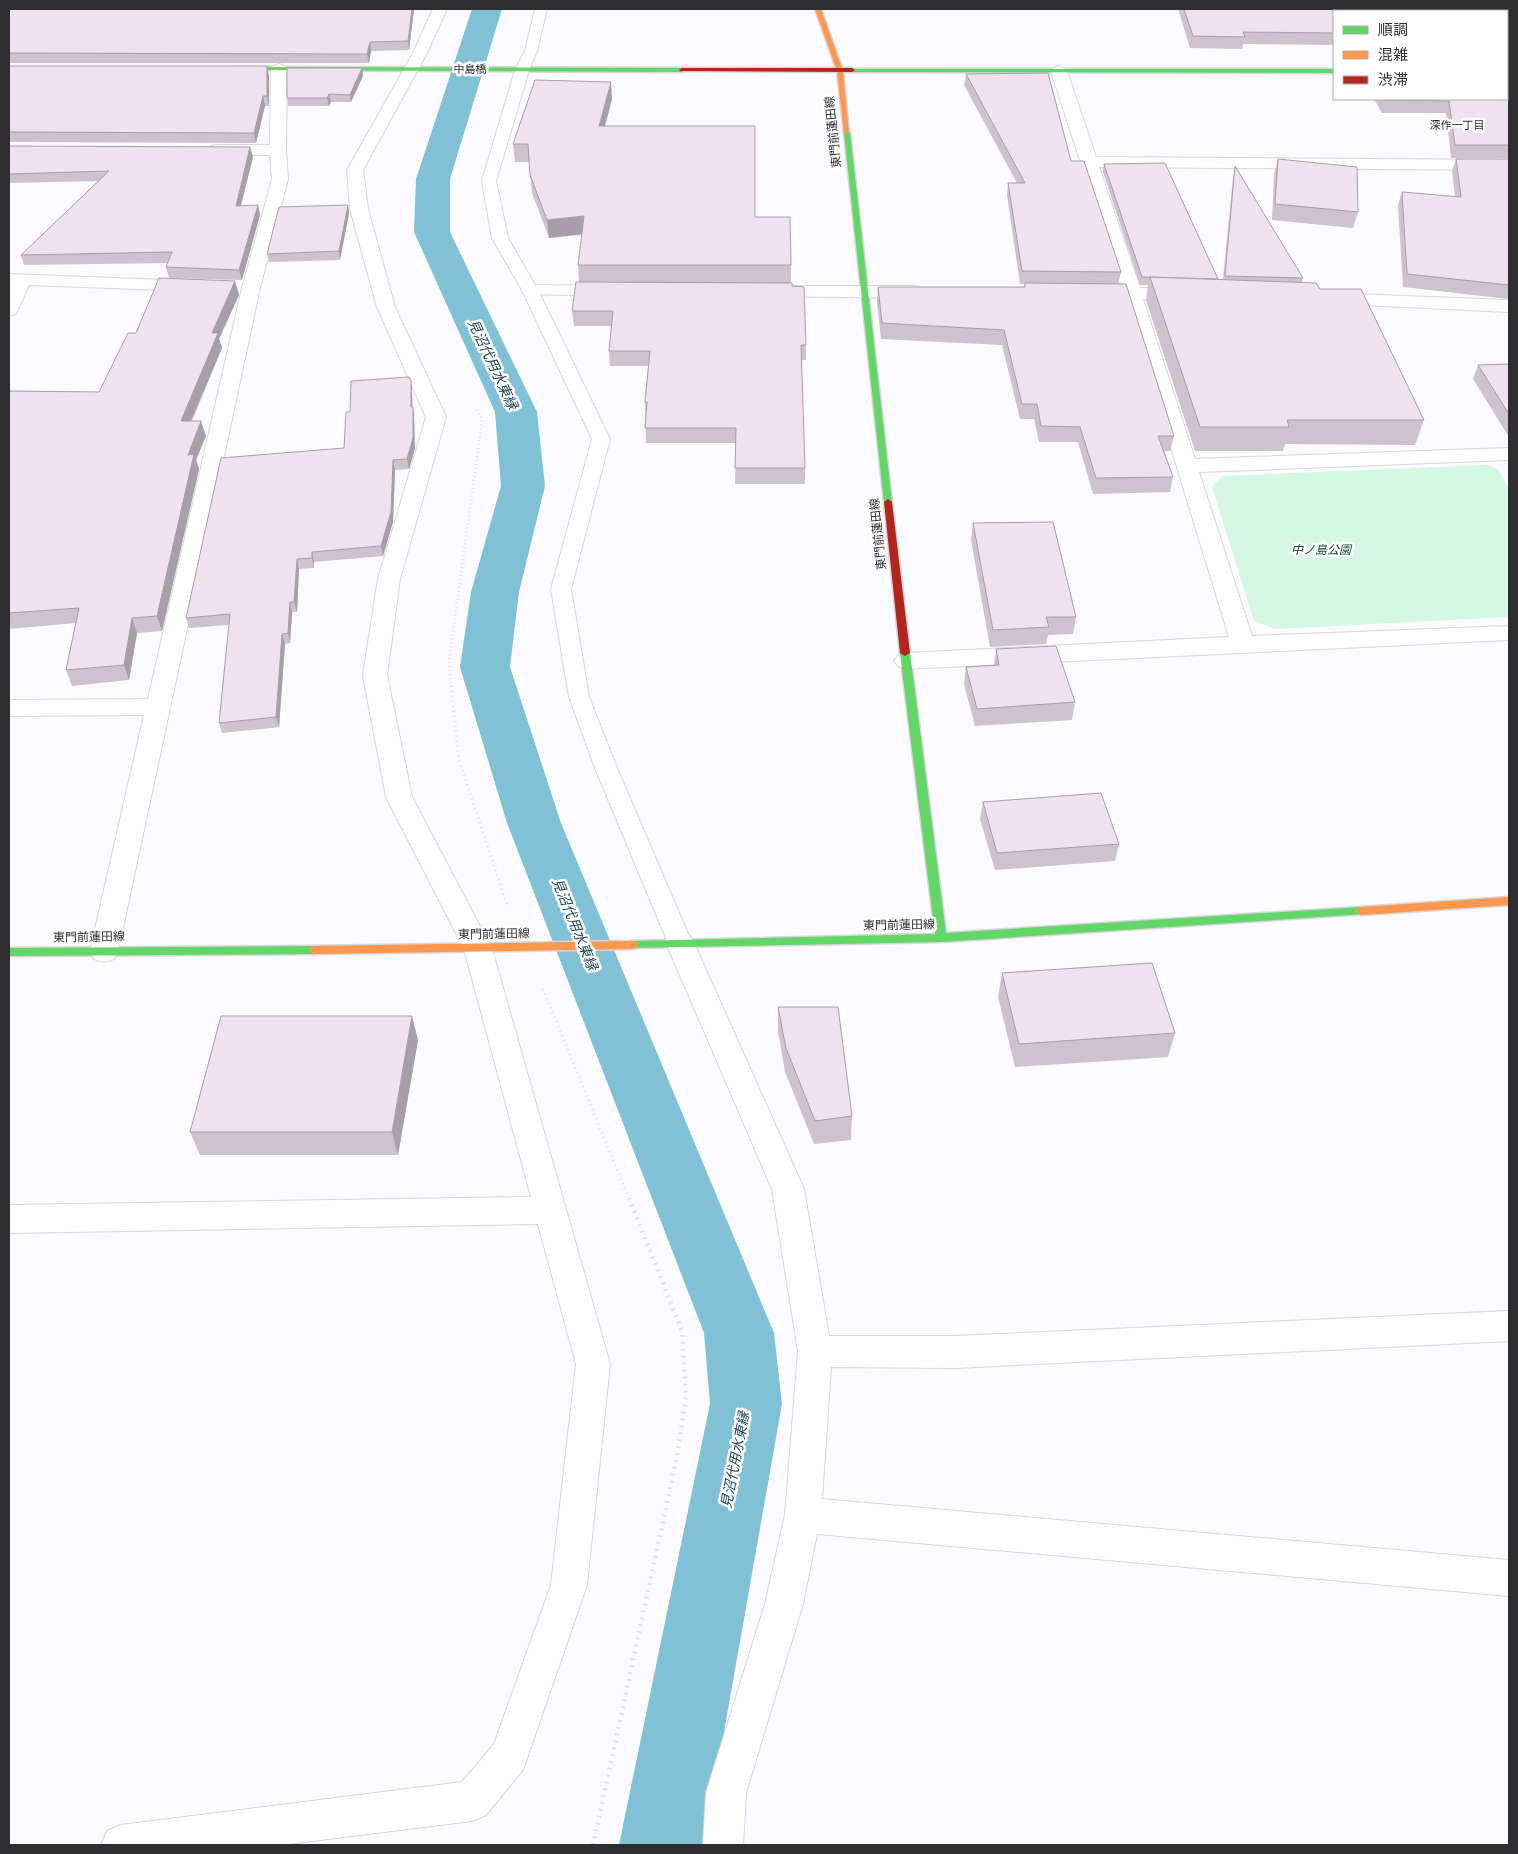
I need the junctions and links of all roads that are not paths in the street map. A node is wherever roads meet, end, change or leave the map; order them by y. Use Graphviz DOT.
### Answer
graph roads {
  1 [pos="440,9"];
  2 [pos="541,9"];
  3 [pos="818,9"];
  4 [pos="219,69"];
  5 [pos="279,69"];
  6 [pos="421,69"];
  7 [pos="516,70"];
  8 [pos="1059,70"];
  9 [pos="840,71"];
  10 [pos="1333,71"];
  11 [pos="198,150"];
  12 [pos="278,150"];
  13 [pos="1090,162"];
  14 [pos="1490,165"];
  15 [pos="1509,165"];
  16 [pos="1509,181"];
  17 [pos="16,280"];
  18 [pos="211,287"];
  19 [pos="530,290"];
  20 [pos="628,291"];
  21 [pos="746,291"];
  22 [pos="864,292"];
  23 [pos="934,292"];
  24 [pos="1073,292"];
  25 [pos="1132,292"];
  26 [pos="1202,294"];
  27 [pos="1311,298"];
  28 [pos="1509,306"];
  29 [pos="9,310"];
  30 [pos="1506,460"];
  31 [pos="1186,466"];
  32 [pos="1509,633"];
  33 [pos="1243,644"];
  34 [pos="906,661"];
  35 [pos="158,707"];
  36 [pos="9,708"];
  37 [pos="1509,901"];
  38 [pos="941,938"];
  39 [pos="665,944"];
  40 [pos="478,949"];
  41 [pos="104,951"];
  42 [pos="9,952"];
  43 [pos="550,1210"];
  44 [pos="9,1219"];
  45 [pos="1509,1326"];
  46 [pos="815,1351"];
  47 [pos="802,1515"];
  48 [pos="1509,1578"];
  49 [pos="122,1845"];
  50 [pos="723,1845"];
  1 -- 6 [label="street"];
  2 -- 7 [label="lane"];
  3 -- 9 [label="main road, 東門前蓮田線"];
  4 -- 5 [label="main road, 中島橋"];
  5 -- 6 [label="main road, 中島橋"];
  5 -- 12 [label="street"];
  6 -- 7 [label="main road, 中島橋"];
  6 -- 40 [label="street"];
  7 -- 9 [label="main road, 中島橋"];
  7 -- 19 [label="lane"];
  8 -- 9 [label="main road, 中島橋"];
  8 -- 10 [label="main road, 中島橋"];
  8 -- 13 [label="street"];
  9 -- 22 [label="main road, 東門前蓮田線"];
  11 -- 12 [label="street"];
  12 -- 35 [label="street"];
  13 -- 14 [label="street"];
  13 -- 25 [label="street"];
  14 -- 15 [label="street"];
  14 -- 16 [label="street"];
  17 -- 18 [label="street"];
  17 -- 29 [label="street"];
  19 -- 20 [label="street"];
  19 -- 39 [label="lane"];
  21 -- 22 [label="street"];
  22 -- 23 [label="street"];
  22 -- 34 [label="main road, 東門前蓮田線"];
  24 -- 25 [label="street"];
  25 -- 26 [label="street"];
  25 -- 31 [label="street"];
  27 -- 28 [label="street"];
  30 -- 31 [label="street"];
  31 -- 33 [label="street"];
  32 -- 33 [label="street"];
  33 -- 34 [label="street"];
  34 -- 38 [label="main road, 東門前蓮田線"];
  35 -- 36 [label="street"];
  35 -- 41 [label="street"];
  37 -- 38 [label="main road"];
  38 -- 39 [label="main road, 東門前蓮田線"];
  39 -- 40 [label="main road, 東門前蓮田線"];
  39 -- 46 [label="street"];
  40 -- 41 [label="main road, 東門前蓮田線"];
  40 -- 43 [label="street"];
  41 -- 42 [label="main road, 東門前蓮田線"];
  43 -- 44 [label="street"];
  43 -- 49 [label="street"];
  45 -- 46 [label="street"];
  46 -- 47 [label="street"];
  47 -- 48 [label="street"];
  47 -- 50 [label="street"];
}
